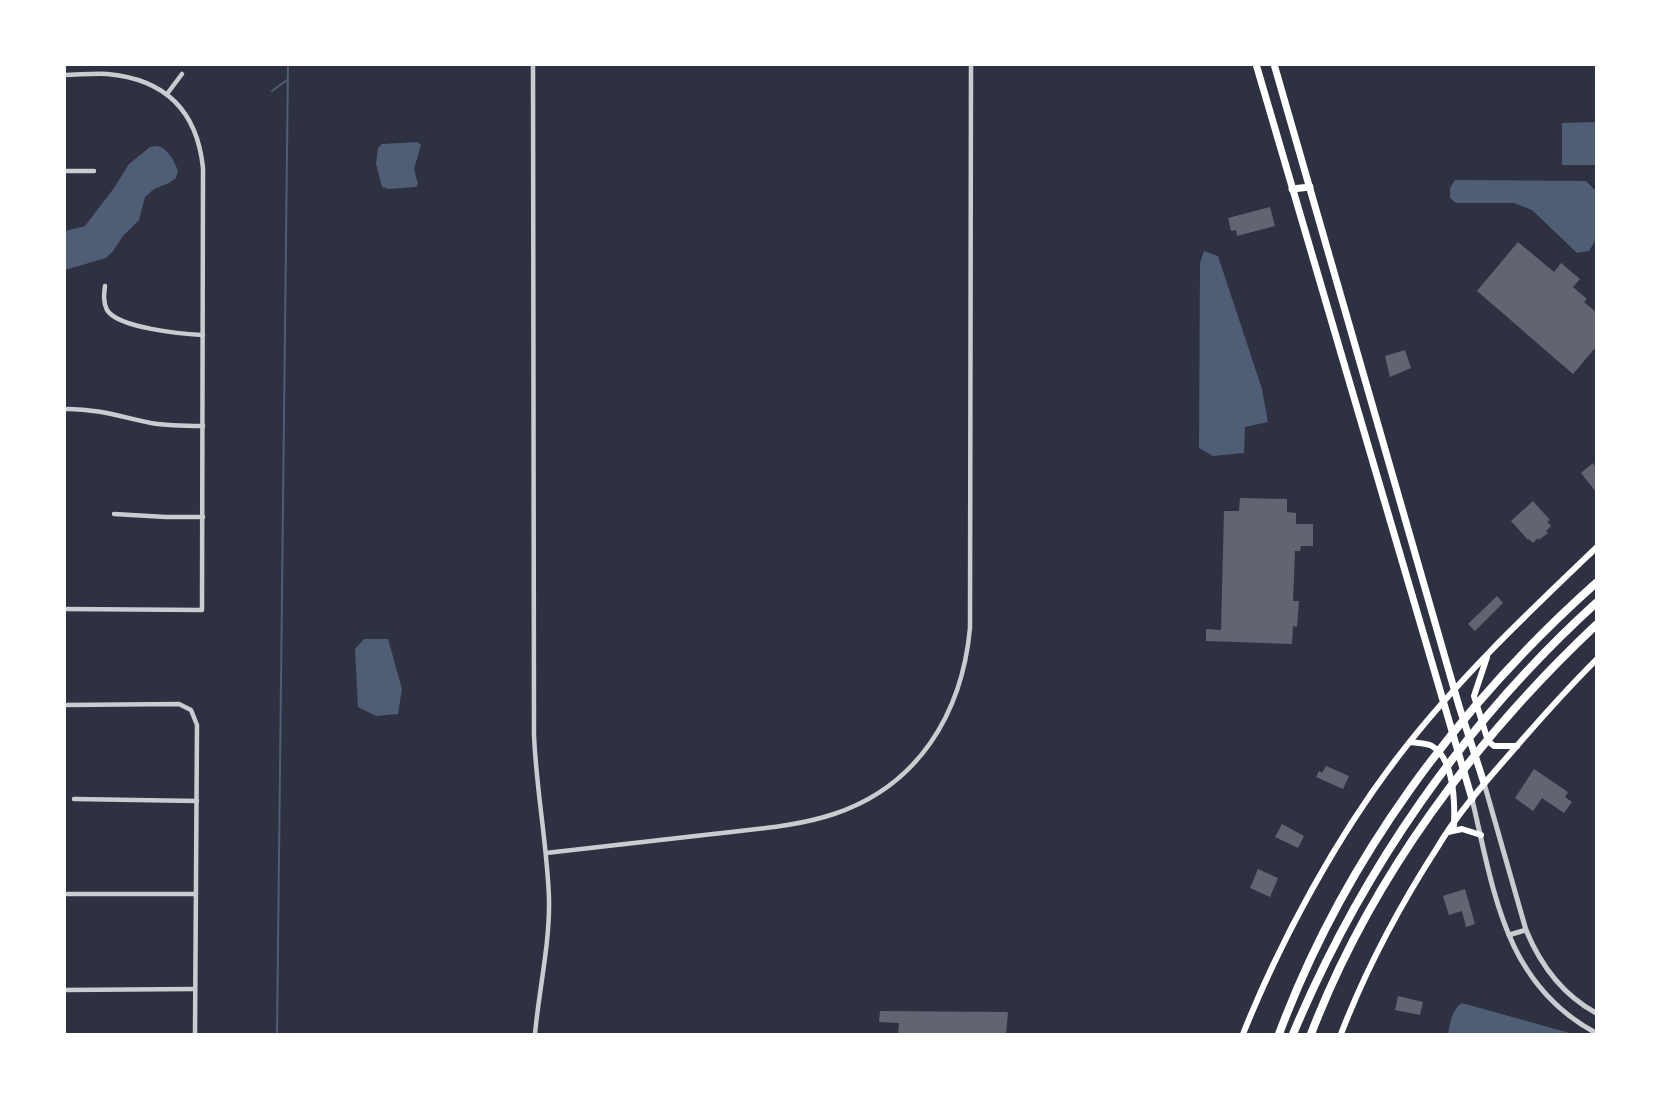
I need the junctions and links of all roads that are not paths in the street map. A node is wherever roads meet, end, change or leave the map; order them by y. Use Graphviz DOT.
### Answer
graph roads {
  1 [pos="533,64"];
  2 [pos="971,64"];
  3 [pos="1256,64"];
  4 [pos="1274,64"];
  5 [pos="183,74"];
  6 [pos="64,75"];
  7 [pos="167,94"];
  8 [pos="64,171"];
  9 [pos="94,171"];
  10 [pos="1310,188"];
  11 [pos="1292,189"];
  12 [pos="105,286"];
  13 [pos="1346,315"];
  14 [pos="1331,320"];
  15 [pos="203,334"];
  16 [pos="64,409"];
  17 [pos="202,426"];
  18 [pos="1395,483"];
  19 [pos="1381,489"];
  20 [pos="114,514"];
  21 [pos="203,517"];
  22 [pos="1596,548"];
  23 [pos="1596,583"];
  24 [pos="1596,603"];
  25 [pos="64,609"];
  26 [pos="1596,625"];
  27 [pos="1487,657"];
  28 [pos="1596,660"];
  29 [pos="1455,690"];
  30 [pos="1443,704"];
  31 [pos="64,705"];
  32 [pos="1410,742"];
  33 [pos="1517,746"];
  34 [pos="1484,783"];
  35 [pos="74,799"];
  36 [pos="1472,799"];
  37 [pos="197,801"];
  38 [pos="1454,825"];
  39 [pos="1448,832"];
  40 [pos="1481,835"];
  41 [pos="546,852"];
  42 [pos="64,894"];
  43 [pos="196,894"];
  44 [pos="1526,930"];
  45 [pos="1509,935"];
  46 [pos="195,989"];
  47 [pos="64,990"];
  48 [pos="1596,1013"];
  49 [pos="1596,1033"];
  50 [pos="195,1035"];
  51 [pos="535,1035"];
  52 [pos="1243,1035"];
  53 [pos="1279,1035"];
  54 [pos="1293,1035"];
  55 [pos="1311,1035"];
  56 [pos="1341,1035"];
  1 -- 41 [label="street"];
  2 -- 41 [label="street"];
  3 -- 11 [label="main road"];
  4 -- 10 [label="main road"];
  5 -- 7 [label="street"];
  6 -- 7 [label="street"];
  7 -- 15 [label="street"];
  8 -- 9 [label="street"];
  10 -- 11 [label="main road"];
  10 -- 13 [label="main road"];
  11 -- 14 [label="main road"];
  12 -- 15 [label="street"];
  13 -- 14 [label="main road"];
  13 -- 18 [label="main road"];
  14 -- 19 [label="main road"];
  15 -- 17 [label="street"];
  16 -- 17 [label="street"];
  17 -- 21 [label="street"];
  18 -- 19 [label="main road"];
  18 -- 29 [label="main road"];
  19 -- 30 [label="main road"];
  20 -- 21 [label="street"];
  21 -- 25 [label="street"];
  22 -- 27 [label="main road"];
  23 -- 53 [label="highway"];
  24 -- 54 [label="highway"];
  26 -- 55 [label="highway"];
  27 -- 29 [label="main road"];
  27 -- 33 [label="main road"];
  28 -- 33 [label="main road"];
  29 -- 30 [label="main road"];
  29 -- 34 [label="main road"];
  30 -- 32 [label="main road"];
  30 -- 36 [label="main road"];
  31 -- 37 [label="street"];
  32 -- 38 [label="main road"];
  32 -- 52 [label="main road"];
  33 -- 34 [label="main road"];
  34 -- 36 [label="main road"];
  34 -- 44 [label="street"];
  35 -- 37 [label="street"];
  36 -- 38 [label="main road"];
  36 -- 40 [label="street"];
  37 -- 43 [label="street"];
  38 -- 39 [label="main road"];
  39 -- 40 [label="main road"];
  39 -- 56 [label="main road"];
  40 -- 45 [label="street"];
  41 -- 51 [label="street"];
  42 -- 43 [label="street"];
  43 -- 46 [label="street"];
  44 -- 45 [label="street"];
  44 -- 48 [label="street"];
  45 -- 49 [label="street"];
  46 -- 47 [label="street"];
  46 -- 50 [label="street"];
}
